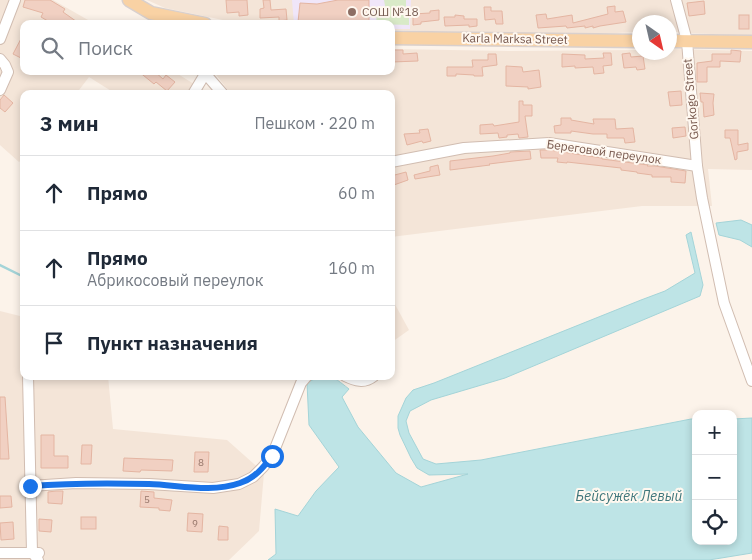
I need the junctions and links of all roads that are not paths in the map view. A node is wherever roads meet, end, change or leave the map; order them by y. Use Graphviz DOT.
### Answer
graph roads {
  1 [pos="15,0"];
  2 [pos="129,0"];
  3 [pos="676,0"];
  4 [pos="151,13"];
  5 [pos="157,20"];
  6 [pos="185,20"];
  7 [pos="395,38"];
  8 [pos="0,39"];
  9 [pos="632,41"];
  10 [pos="677,41"];
  11 [pos="686,41"];
  12 [pos="752,42"];
  13 [pos="0,59"];
  14 [pos="202,75"];
  15 [pos="207,75"];
  16 [pos="0,90"];
  17 [pos="195,90"];
  18 [pos="220,90"];
  19 [pos="395,161"];
  20 [pos="697,166"];
  21 [pos="28,380"];
  22 [pos="304,380"];
  23 [pos="355,380"];
  24 [pos="367,380"];
  25 [pos="752,380"];
  26 [pos="30,486"];
  27 [pos="0,553"];
  28 [pos="37,555"];
  1 -- 8 [label="street"];
  2 -- 4 [label="main road"];
  3 -- 11 [label="street, Gorkogo Street"];
  4 -- 5 [label="street"];
  4 -- 6 [label="main road"];
  7 -- 9 [label="main road, Karla Marksa Street"];
  10 -- 11 [label="main road"];
  11 -- 12 [label="main road"];
  11 -- 20 [label="street, Gorkogo Street"];
  13 -- 16 [label="street"];
  14 -- 17 [label="street"];
  15 -- 18 [label="street"];
  19 -- 20 [label="street, Береговой переулок"];
  20 -- 25 [label="street, Gorkogo Street"];
  21 -- 26 [label="street"];
  22 -- 26 [label="street"];
  23 -- 24 [label="street"];
  26 -- 28 [label="street"];
  27 -- 28 [label="street"];
}
